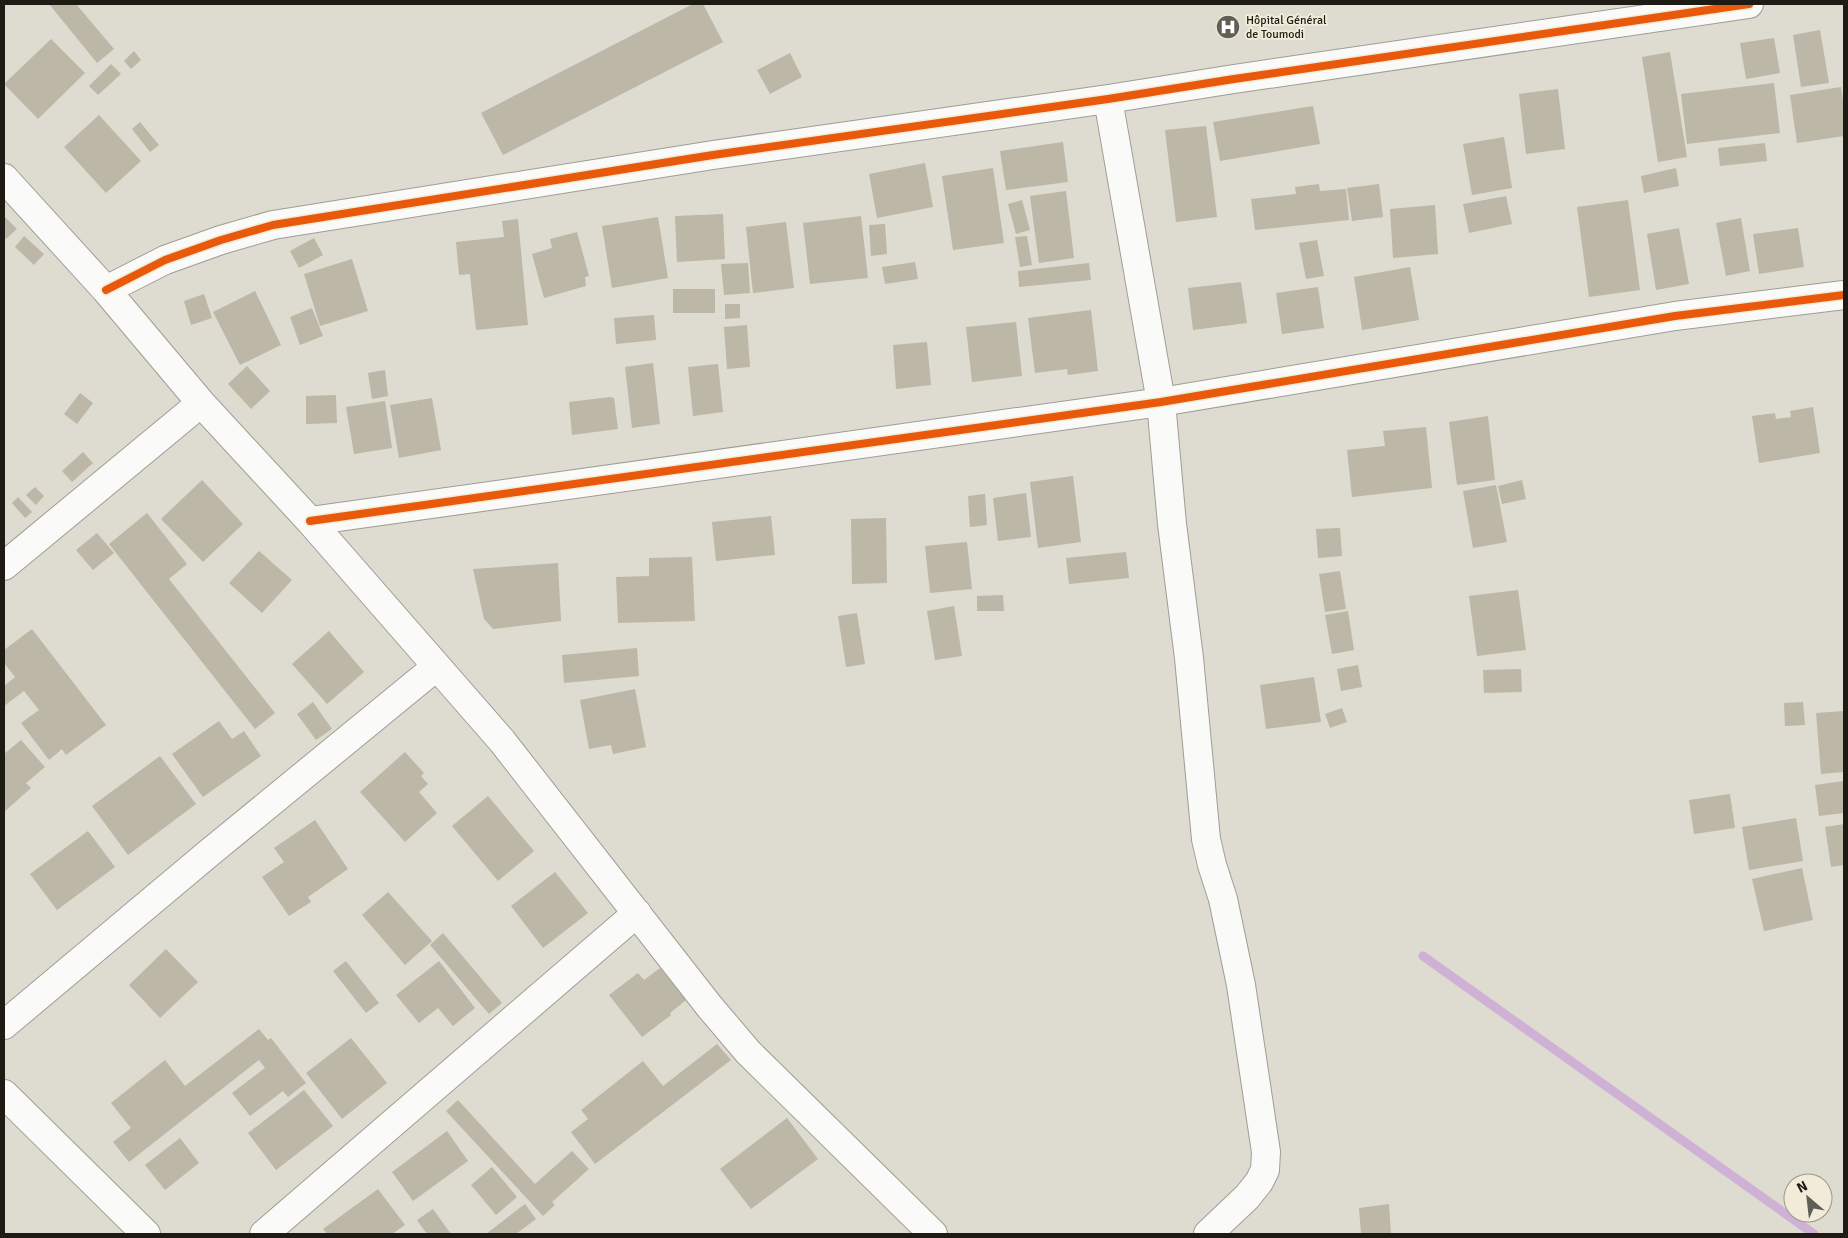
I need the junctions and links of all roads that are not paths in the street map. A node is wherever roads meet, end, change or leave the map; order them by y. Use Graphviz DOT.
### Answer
graph roads {
  1 [pos="1749,4"];
  2 [pos="1108,99"];
  3 [pos="4,178"];
  4 [pos="106,290"];
  5 [pos="1844,295"];
  6 [pos="1161,402"];
  7 [pos="202,403"];
  8 [pos="310,521"];
  9 [pos="7,557"];
  10 [pos="436,666"];
  11 [pos="637,913"];
  12 [pos="4,1025"];
  13 [pos="4,1094"];
  14 [pos="146,1234"];
  15 [pos="264,1234"];
  16 [pos="933,1234"];
  17 [pos="1208,1234"];
  1 -- 2 [label="street"];
  2 -- 4 [label="street"];
  2 -- 6 [label="street"];
  3 -- 4 [label="street"];
  4 -- 7 [label="street"];
  5 -- 6 [label="street"];
  6 -- 8 [label="street"];
  6 -- 17 [label="street"];
  7 -- 8 [label="street"];
  7 -- 9 [label="street"];
  8 -- 10 [label="street"];
  10 -- 11 [label="street"];
  10 -- 12 [label="street"];
  11 -- 15 [label="street"];
  11 -- 16 [label="street"];
  13 -- 14 [label="street"];
}
